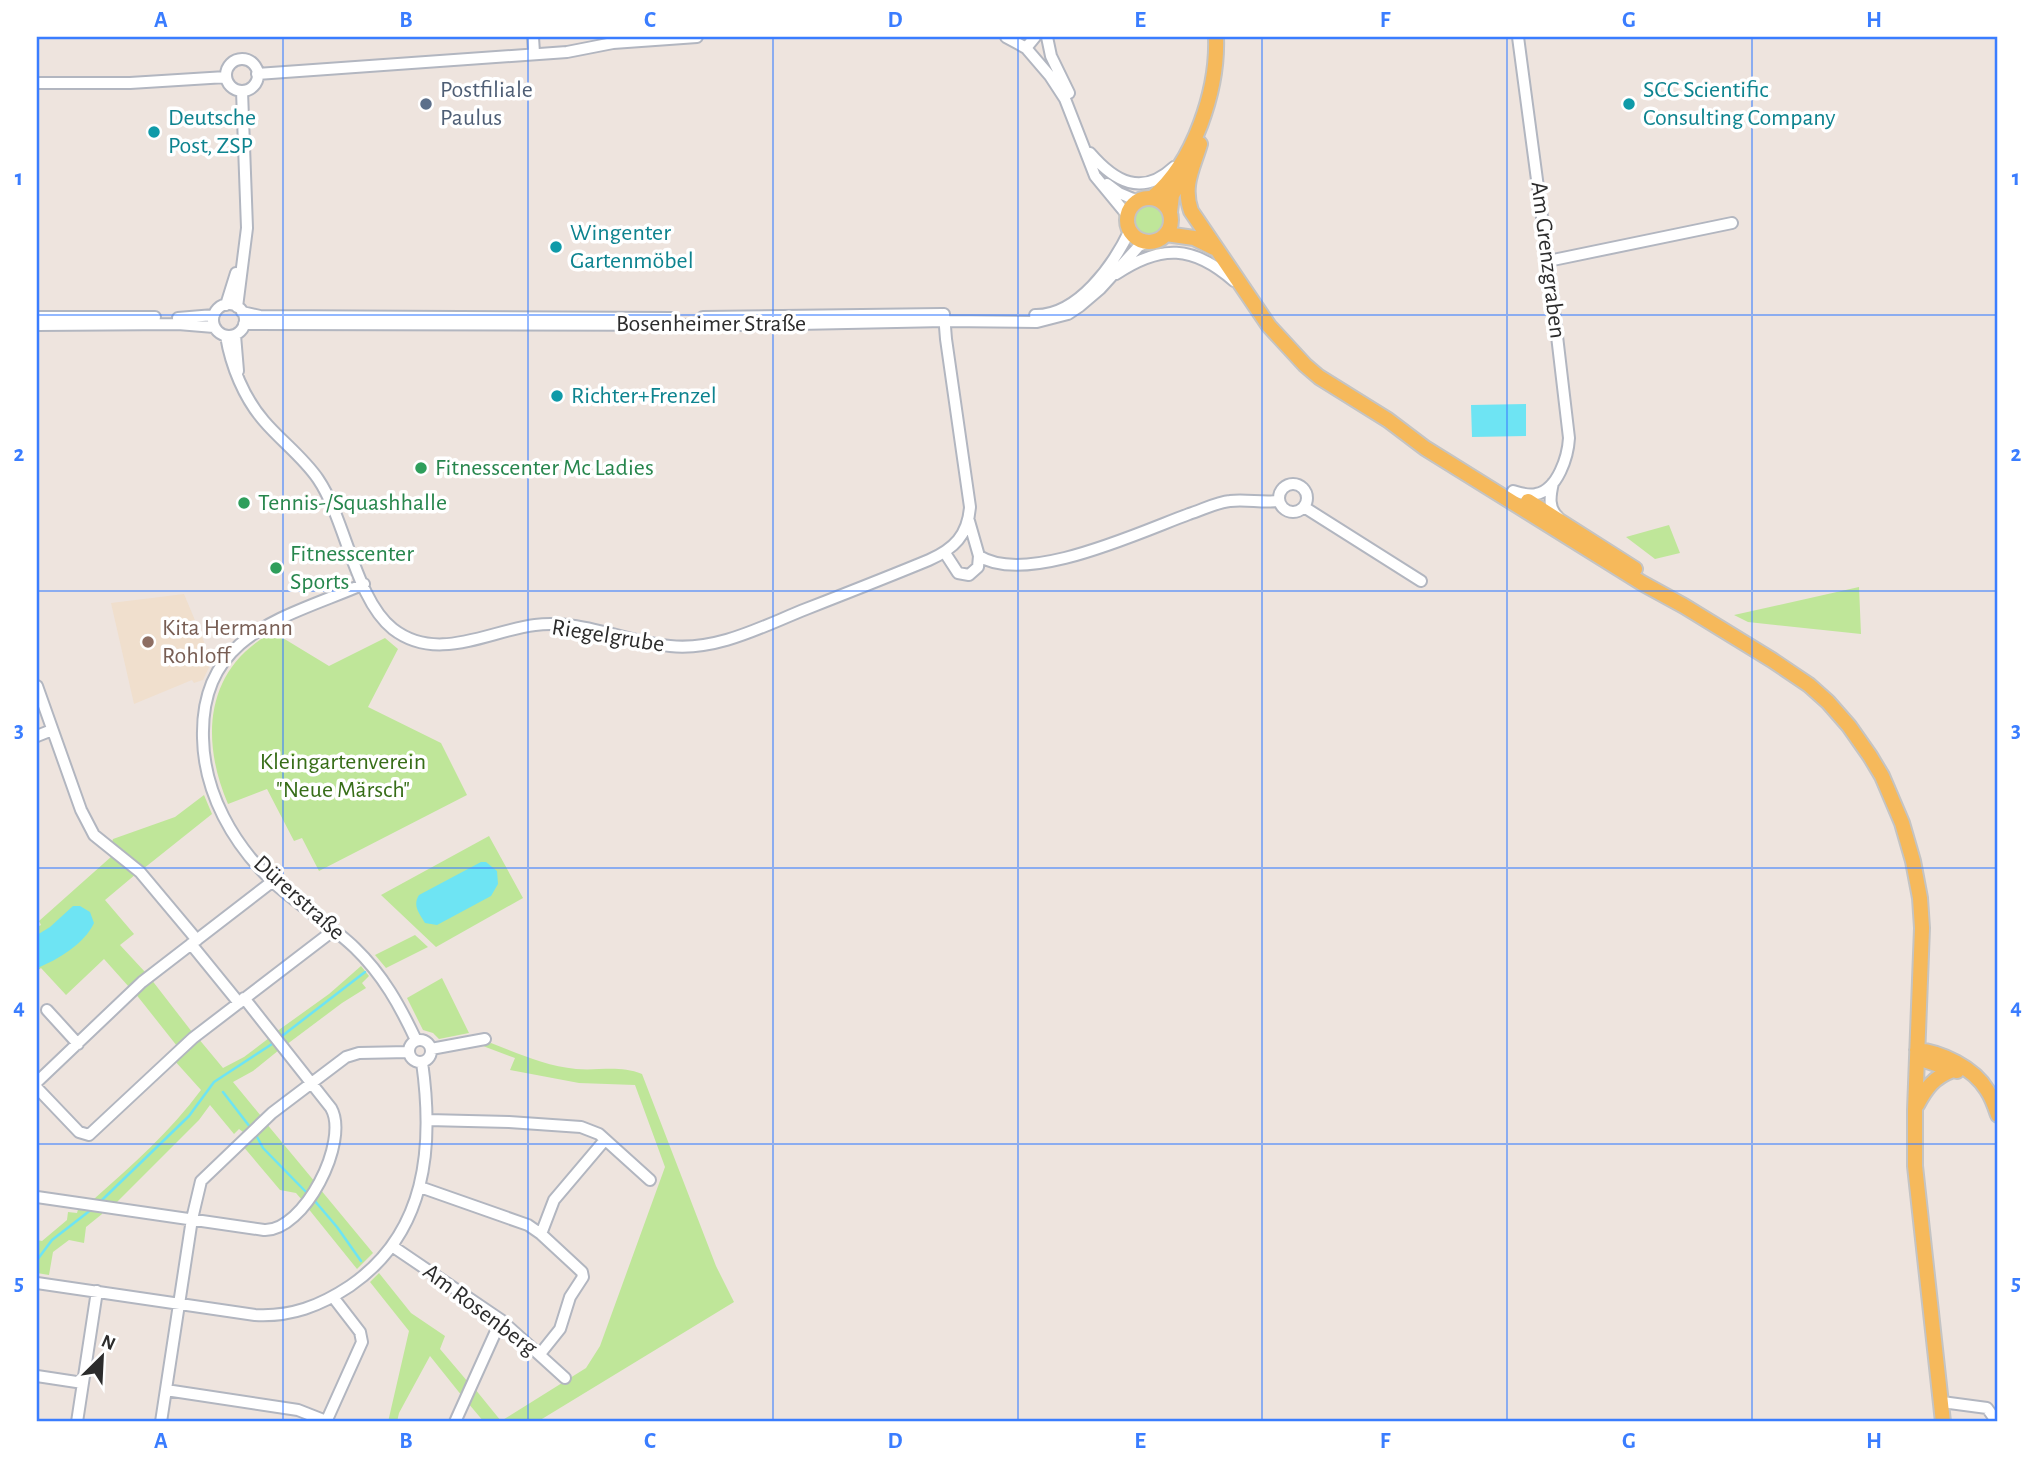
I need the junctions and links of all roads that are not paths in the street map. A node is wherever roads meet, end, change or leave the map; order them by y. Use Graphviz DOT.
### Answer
graph roads {
  1 [pos="533,37"];
  2 [pos="697,37"];
  3 [pos="1006,37"];
  4 [pos="1035,37"];
  5 [pos="1047,37"];
  6 [pos="1216,37"];
  7 [pos="1518,37"];
  8 [pos="1026,48"];
  9 [pos="534,53"];
  10 [pos="257,74"];
  11 [pos="226,77"];
  12 [pos="37,83"];
  13 [pos="242,91"];
  14 [pos="1197,141"];
  15 [pos="1086,149"];
  16 [pos="1145,200"];
  17 [pos="1170,215"];
  18 [pos="1129,223"];
  19 [pos="1732,223"];
  20 [pos="1166,234"];
  21 [pos="1148,242"];
  22 [pos="1216,248"];
  23 [pos="1548,261"];
  24 [pos="1108,279"];
  25 [pos="1245,291"];
  26 [pos="235,308"];
  27 [pos="214,315"];
  28 [pos="37,317"];
  29 [pos="945,317"];
  30 [pos="244,324"];
  31 [pos="37,325"];
  32 [pos="214,327"];
  33 [pos="231,335"];
  34 [pos="1388,420"];
  35 [pos="1554,480"];
  36 [pos="1513,491"];
  37 [pos="1278,501"];
  38 [pos="1304,507"];
  39 [pos="969,521"];
  40 [pos="1562,522"];
  41 [pos="945,553"];
  42 [pos="979,556"];
  43 [pos="1421,580"];
  44 [pos="364,584"];
  45 [pos="1684,606"];
  46 [pos="37,686"];
  47 [pos="52,730"];
  48 [pos="37,736"];
  49 [pos="273,881"];
  50 [pos="334,930"];
  51 [pos="194,942"];
  52 [pos="242,1000"];
  53 [pos="47,1010"];
  54 [pos="485,1039"];
  55 [pos="416,1040"];
  56 [pos="78,1044"];
  57 [pos="431,1049"];
  58 [pos="1917,1049"];
  59 [pos="409,1052"];
  60 [pos="422,1062"];
  61 [pos="1953,1070"];
  62 [pos="1972,1074"];
  63 [pos="37,1082"];
  64 [pos="312,1083"];
  65 [pos="37,1088"];
  66 [pos="1915,1110"];
  67 [pos="1998,1115"];
  68 [pos="428,1120"];
  69 [pos="604,1141"];
  70 [pos="650,1180"];
  71 [pos="420,1187"];
  72 [pos="37,1197"];
  73 [pos="192,1219"];
  74 [pos="541,1234"];
  75 [pos="392,1246"];
  76 [pos="37,1283"];
  77 [pos="97,1292"];
  78 [pos="333,1297"];
  79 [pos="180,1304"];
  80 [pos="501,1320"];
  81 [pos="540,1354"];
  82 [pos="37,1376"];
  83 [pos="565,1378"];
  84 [pos="83,1383"];
  85 [pos="166,1390"];
  86 [pos="1942,1402"];
  87 [pos="77,1422"];
  88 [pos="161,1422"];
  89 [pos="326,1422"];
  90 [pos="455,1422"];
  91 [pos="1943,1422"];
  92 [pos="1997,1422"];
  1 -- 9 [label="street"];
  2 -- 9 [label="street"];
  3 -- 8 [label="street"];
  4 -- 8 [label="street"];
  5 -- 15 [label="street"];
  6 -- 14 [label="main road"];
  7 -- 23 [label="street, Am Grenzgraben"];
  8 -- 15 [label="street"];
  9 -- 10 [label="street"];
  10 -- 11 [label="street"];
  10 -- 13 [label="street"];
  11 -- 12 [label="street"];
  11 -- 13 [label="street"];
  13 -- 26 [label="street"];
  14 -- 15 [label="street"];
  14 -- 16 [label="main road"];
  14 -- 17 [label="main road"];
  14 -- 22 [label="main road"];
  15 -- 16 [label="street"];
  15 -- 18 [label="street"];
  16 -- 17 [label="main road"];
  16 -- 18 [label="main road"];
  17 -- 20 [label="main road"];
  17 -- 22 [label="main road"];
  18 -- 21 [label="main road"];
  18 -- 29 [label="street, Bosenheimer Straße"];
  19 -- 23 [label="street"];
  20 -- 21 [label="main road"];
  20 -- 22 [label="main road"];
  21 -- 24 [label="street, Bosenheimer Straße"];
  22 -- 25 [label="main road"];
  23 -- 35 [label="street, Am Grenzgraben"];
  24 -- 25 [label="street"];
  24 -- 29 [label="street, Bosenheimer Straße"];
  25 -- 34 [label="main road"];
  26 -- 27 [label="street"];
  26 -- 29 [label="street, Bosenheimer Straße"];
  26 -- 30 [label="street"];
  27 -- 28 [label="street"];
  27 -- 32 [label="street"];
  29 -- 30 [label="street, Bosenheimer Straße"];
  29 -- 39 [label="street"];
  30 -- 33 [label="street"];
  31 -- 32 [label="street"];
  32 -- 33 [label="street"];
  33 -- 44 [label="street, Riegelgrube"];
  34 -- 36 [label="main road"];
  34 -- 45 [label="main road"];
  35 -- 36 [label="street"];
  35 -- 40 [label="street, Am Grenzgraben"];
  36 -- 40 [label="main road"];
  37 -- 38 [label="street"];
  37 -- 38 [label="street"];
  37 -- 42 [label="street"];
  38 -- 43 [label="street"];
  39 -- 41 [label="street, Riegelgrube"];
  39 -- 42 [label="street"];
  40 -- 45 [label="main road"];
  41 -- 42 [label="street"];
  41 -- 44 [label="street, Riegelgrube"];
  44 -- 49 [label="street, Dürerstraße"];
  45 -- 58 [label="main road"];
  46 -- 47 [label="street"];
  47 -- 48 [label="street"];
  47 -- 51 [label="street"];
  49 -- 50 [label="street, Dürerstraße"];
  49 -- 51 [label="street"];
  50 -- 52 [label="street"];
  50 -- 55 [label="street, Dürerstraße"];
  51 -- 52 [label="street"];
  51 -- 56 [label="street"];
  52 -- 64 [label="street"];
  52 -- 65 [label="street"];
  53 -- 56 [label="street"];
  54 -- 57 [label="street"];
  55 -- 57 [label="street"];
  55 -- 59 [label="street"];
  56 -- 63 [label="street"];
  57 -- 60 [label="street"];
  58 -- 61 [label="main road"];
  58 -- 62 [label="main road"];
  58 -- 66 [label="main road"];
  59 -- 60 [label="street"];
  59 -- 64 [label="street"];
  60 -- 68 [label="street"];
  61 -- 62 [label="main road"];
  61 -- 66 [label="main road"];
  62 -- 67 [label="main road"];
  64 -- 73 [label="street"];
  64 -- 73 [label="street"];
  66 -- 86 [label="main road"];
  68 -- 69 [label="street"];
  68 -- 71 [label="street"];
  69 -- 70 [label="street"];
  69 -- 74 [label="street"];
  71 -- 74 [label="street"];
  71 -- 75 [label="street"];
  72 -- 73 [label="street"];
  73 -- 79 [label="street"];
  74 -- 81 [label="street"];
  75 -- 78 [label="street"];
  75 -- 80 [label="street, Am Rosenberg"];
  76 -- 77 [label="street"];
  77 -- 79 [label="street"];
  77 -- 84 [label="street"];
  78 -- 79 [label="street"];
  78 -- 89 [label="street"];
  79 -- 85 [label="street"];
  80 -- 81 [label="street, Am Rosenberg"];
  80 -- 90 [label="street"];
  81 -- 83 [label="street, Am Rosenberg"];
  82 -- 84 [label="street"];
  84 -- 87 [label="street"];
  85 -- 88 [label="street"];
  85 -- 89 [label="street"];
  86 -- 91 [label="main road"];
  86 -- 92 [label="street"];
}
